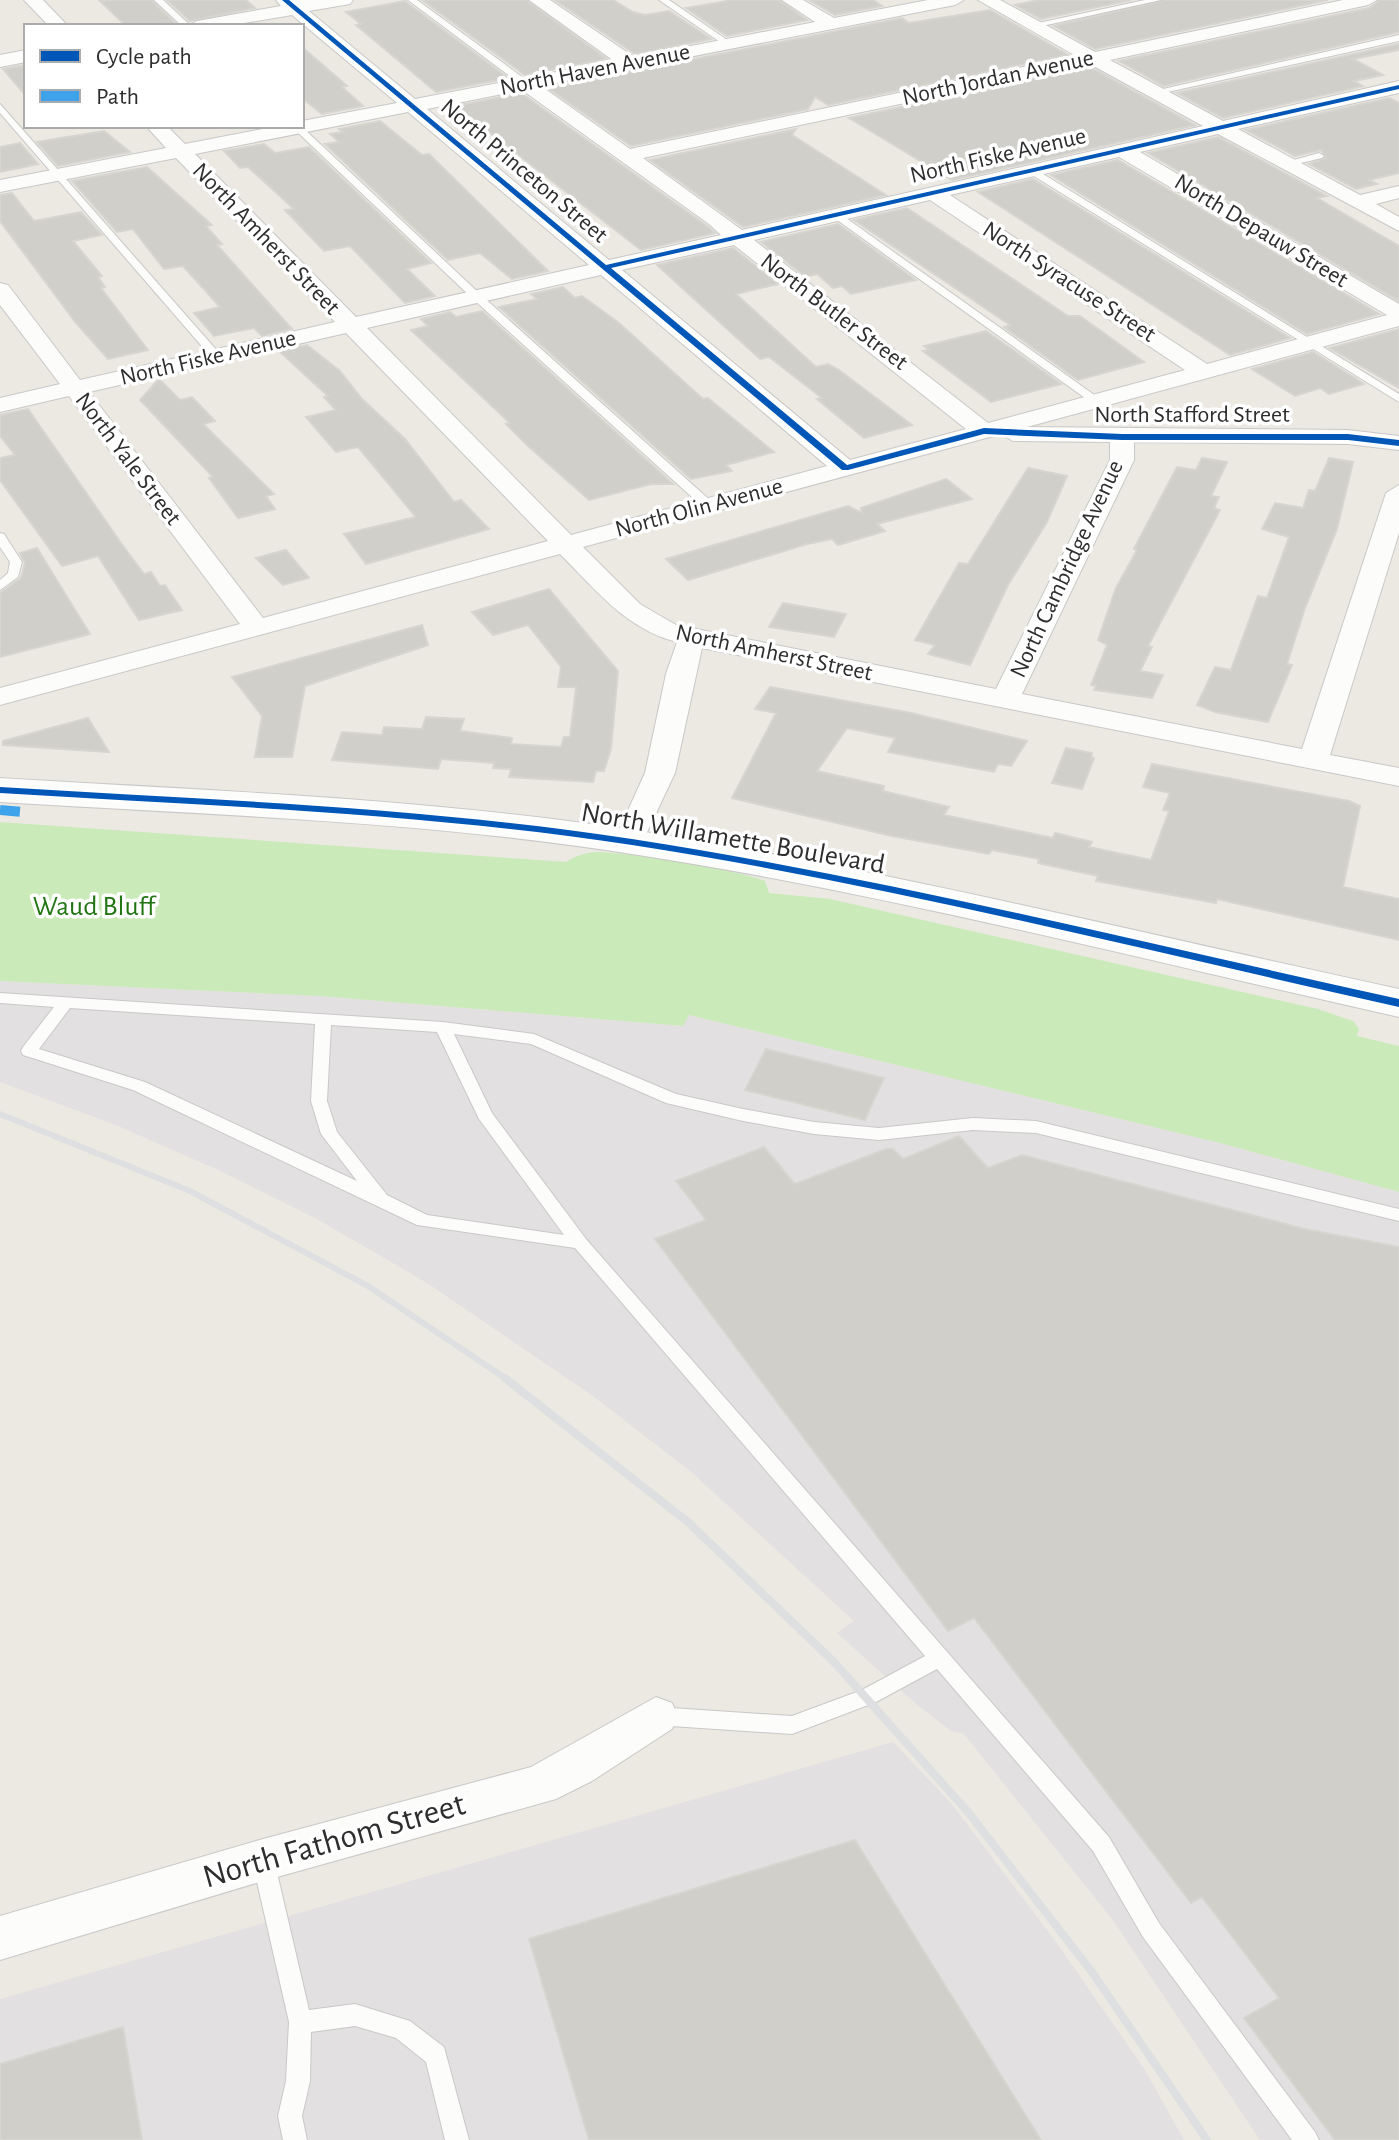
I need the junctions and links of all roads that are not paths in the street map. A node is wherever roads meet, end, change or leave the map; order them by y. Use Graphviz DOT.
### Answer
graph roads {
  1 [pos="33,0"];
  2 [pos="158,0"];
  3 [pos="344,0"];
  4 [pos="412,0"];
  5 [pos="538,0"];
  6 [pos="663,0"];
  7 [pos="791,0"];
  8 [pos="955,0"];
  9 [pos="987,0"];
  10 [pos="1157,0"];
  11 [pos="1368,0"];
  12 [pos="920,3"];
  13 [pos="290,4"];
  14 [pos="57,24"];
  15 [pos="185,24"];
  16 [pos="205,24"];
  17 [pos="831,24"];
  18 [pos="1033,25"];
  19 [pos="1399,38"];
  20 [pos="729,44"];
  21 [pos="24,56"];
  22 [pos="1092,58"];
  23 [pos="0,61"];
  24 [pos="630,63"];
  25 [pos="526,84"];
  26 [pos="1399,87"];
  27 [pos="1154,92"];
  28 [pos="412,106"];
  29 [pos="0,107"];
  30 [pos="304,126"];
  31 [pos="158,128"];
  32 [pos="292,128"];
  33 [pos="298,128"];
  34 [pos="1221,128"];
  35 [pos="1122,150"];
  36 [pos="181,151"];
  37 [pos="629,155"];
  38 [pos="1319,156"];
  39 [pos="1288,163"];
  40 [pos="1032,171"];
  41 [pos="59,175"];
  42 [pos="0,186"];
  43 [pos="1399,192"];
  44 [pos="933,193"];
  45 [pos="1359,202"];
  46 [pos="836,215"];
  47 [pos="1399,225"];
  48 [pos="736,238"];
  49 [pos="606,267"];
  50 [pos="0,290"];
  51 [pos="477,297"];
  52 [pos="1399,316"];
  53 [pos="350,325"];
  54 [pos="1308,344"];
  55 [pos="216,356"];
  56 [pos="1204,372"];
  57 [pos="74,388"];
  58 [pos="1399,399"];
  59 [pos="1096,401"];
  60 [pos="0,405"];
  61 [pos="984,431"];
  62 [pos="1122,437"];
  63 [pos="1399,443"];
  64 [pos="845,468"];
  65 [pos="1399,493"];
  66 [pos="708,505"];
  67 [pos="0,537"];
  68 [pos="565,544"];
  69 [pos="0,586"];
  70 [pos="256,627"];
  71 [pos="692,638"];
  72 [pos="0,697"];
  73 [pos="1005,700"];
  74 [pos="1313,761"];
  75 [pos="1399,777"];
  76 [pos="0,790"];
  77 [pos="629,841"];
  78 [pos="0,998"];
  79 [pos="66,1002"];
  80 [pos="1399,1003"];
  81 [pos="323,1019"];
  82 [pos="443,1027"];
  83 [pos="381,1199"];
  84 [pos="1399,1215"];
  85 [pos="580,1243"];
  86 [pos="939,1658"];
  87 [pos="656,1716"];
  88 [pos="263,1860"];
  89 [pos="0,1938"];
  90 [pos="300,2022"];
  91 [pos="295,2140"];
  92 [pos="457,2140"];
  93 [pos="1307,2140"];
  1 -- 14 [label="street"];
  2 -- 15 [label="lane"];
  3 -- 13 [label="street"];
  4 -- 25 [label="lane"];
  5 -- 24 [label="street"];
  6 -- 20 [label="lane"];
  7 -- 17 [label="street"];
  8 -- 12 [label="street, North Haven Avenue"];
  9 -- 18 [label="street"];
  10 -- 18 [label="lane"];
  11 -- 22 [label="street, North Jordan Avenue"];
  12 -- 17 [label="street, North Haven Avenue"];
  13 -- 16 [label="street"];
  13 -- 28 [label="street, North Princeton Street"];
  17 -- 20 [label="street, North Haven Avenue"];
  18 -- 22 [label="street"];
  19 -- 27 [label="lane"];
  20 -- 24 [label="street, North Haven Avenue"];
  21 -- 23 [label="street"];
  22 -- 27 [label="street"];
  22 -- 37 [label="street, North Jordan Avenue"];
  24 -- 25 [label="street, North Haven Avenue"];
  25 -- 28 [label="street, North Haven Avenue"];
  25 -- 37 [label="street, North Butler Street"];
  26 -- 34 [label="street, North Fiske Avenue"];
  27 -- 34 [label="street"];
  28 -- 30 [label="street, North Haven Avenue"];
  28 -- 49 [label="street, North Princeton Street"];
  29 -- 41 [label="lane"];
  31 -- 36 [label="street, North Amherst Street"];
  32 -- 36 [label="street, North Haven Avenue"];
  33 -- 51 [label="lane"];
  34 -- 35 [label="street, North Fiske Avenue"];
  34 -- 39 [label="street"];
  35 -- 40 [label="street, North Fiske Avenue"];
  35 -- 52 [label="street, North Depauw Street"];
  36 -- 41 [label="street, North Haven Avenue"];
  36 -- 53 [label="street, North Amherst Street"];
  37 -- 48 [label="street, North Butler Street"];
  38 -- 39 [label="lane"];
  39 -- 45 [label="street"];
  40 -- 44 [label="street, North Fiske Avenue"];
  40 -- 54 [label="lane"];
  41 -- 42 [label="street, North Haven Avenue"];
  41 -- 55 [label="lane"];
  43 -- 45 [label="street"];
  44 -- 46 [label="street, North Fiske Avenue"];
  44 -- 56 [label="street, North Syracuse Street"];
  45 -- 47 [label="street"];
  46 -- 48 [label="street, North Fiske Avenue"];
  46 -- 59 [label="lane"];
  48 -- 49 [label="street, North Fiske Avenue"];
  48 -- 61 [label="street, North Butler Street"];
  49 -- 51 [label="street, North Fiske Avenue"];
  49 -- 64 [label="street, North Princeton Street"];
  50 -- 57 [label="street, North Yale Street"];
  51 -- 53 [label="street, North Fiske Avenue"];
  51 -- 66 [label="lane"];
  52 -- 54 [label="street, North Olin Avenue"];
  53 -- 55 [label="street, North Fiske Avenue"];
  53 -- 68 [label="street, North Amherst Street"];
  54 -- 56 [label="street, North Olin Avenue"];
  54 -- 58 [label="lane"];
  55 -- 57 [label="street, North Fiske Avenue"];
  56 -- 59 [label="street, North Olin Avenue"];
  57 -- 60 [label="street, North Fiske Avenue"];
  57 -- 70 [label="street, North Yale Street"];
  59 -- 61 [label="street, North Olin Avenue"];
  61 -- 62 [label="street, North Stafford Street"];
  61 -- 64 [label="street, North Olin Avenue"];
  62 -- 63 [label="street, North Stafford Street"];
  62 -- 73 [label="street, North Cambridge Avenue"];
  64 -- 66 [label="street, North Olin Avenue"];
  65 -- 74 [label="street"];
  66 -- 68 [label="street, North Olin Avenue"];
  67 -- 69 [label="lane"];
  68 -- 70 [label="street, North Olin Avenue"];
  68 -- 71 [label="street, North Amherst Street"];
  70 -- 72 [label="street, North Olin Avenue"];
  71 -- 73 [label="street, North Amherst Street"];
  71 -- 77 [label="street"];
  73 -- 74 [label="street, North Amherst Street"];
  74 -- 75 [label="street, North Amherst Street"];
  76 -- 77 [label="main road, North Willamette Boulevard"];
  77 -- 80 [label="main road, North Willamette Boulevard"];
  78 -- 79 [label="lane"];
  79 -- 81 [label="lane"];
  79 -- 83 [label="lane"];
  81 -- 82 [label="lane"];
  81 -- 83 [label="lane"];
  82 -- 84 [label="lane"];
  82 -- 85 [label="lane"];
  83 -- 85 [label="lane"];
  85 -- 86 [label="lane"];
  86 -- 87 [label="lane"];
  86 -- 93 [label="lane"];
  87 -- 88 [label="street, North Fathom Street"];
  88 -- 89 [label="street, North Fathom Street"];
  88 -- 90 [label="lane"];
  90 -- 91 [label="lane"];
  90 -- 92 [label="lane"];
}
